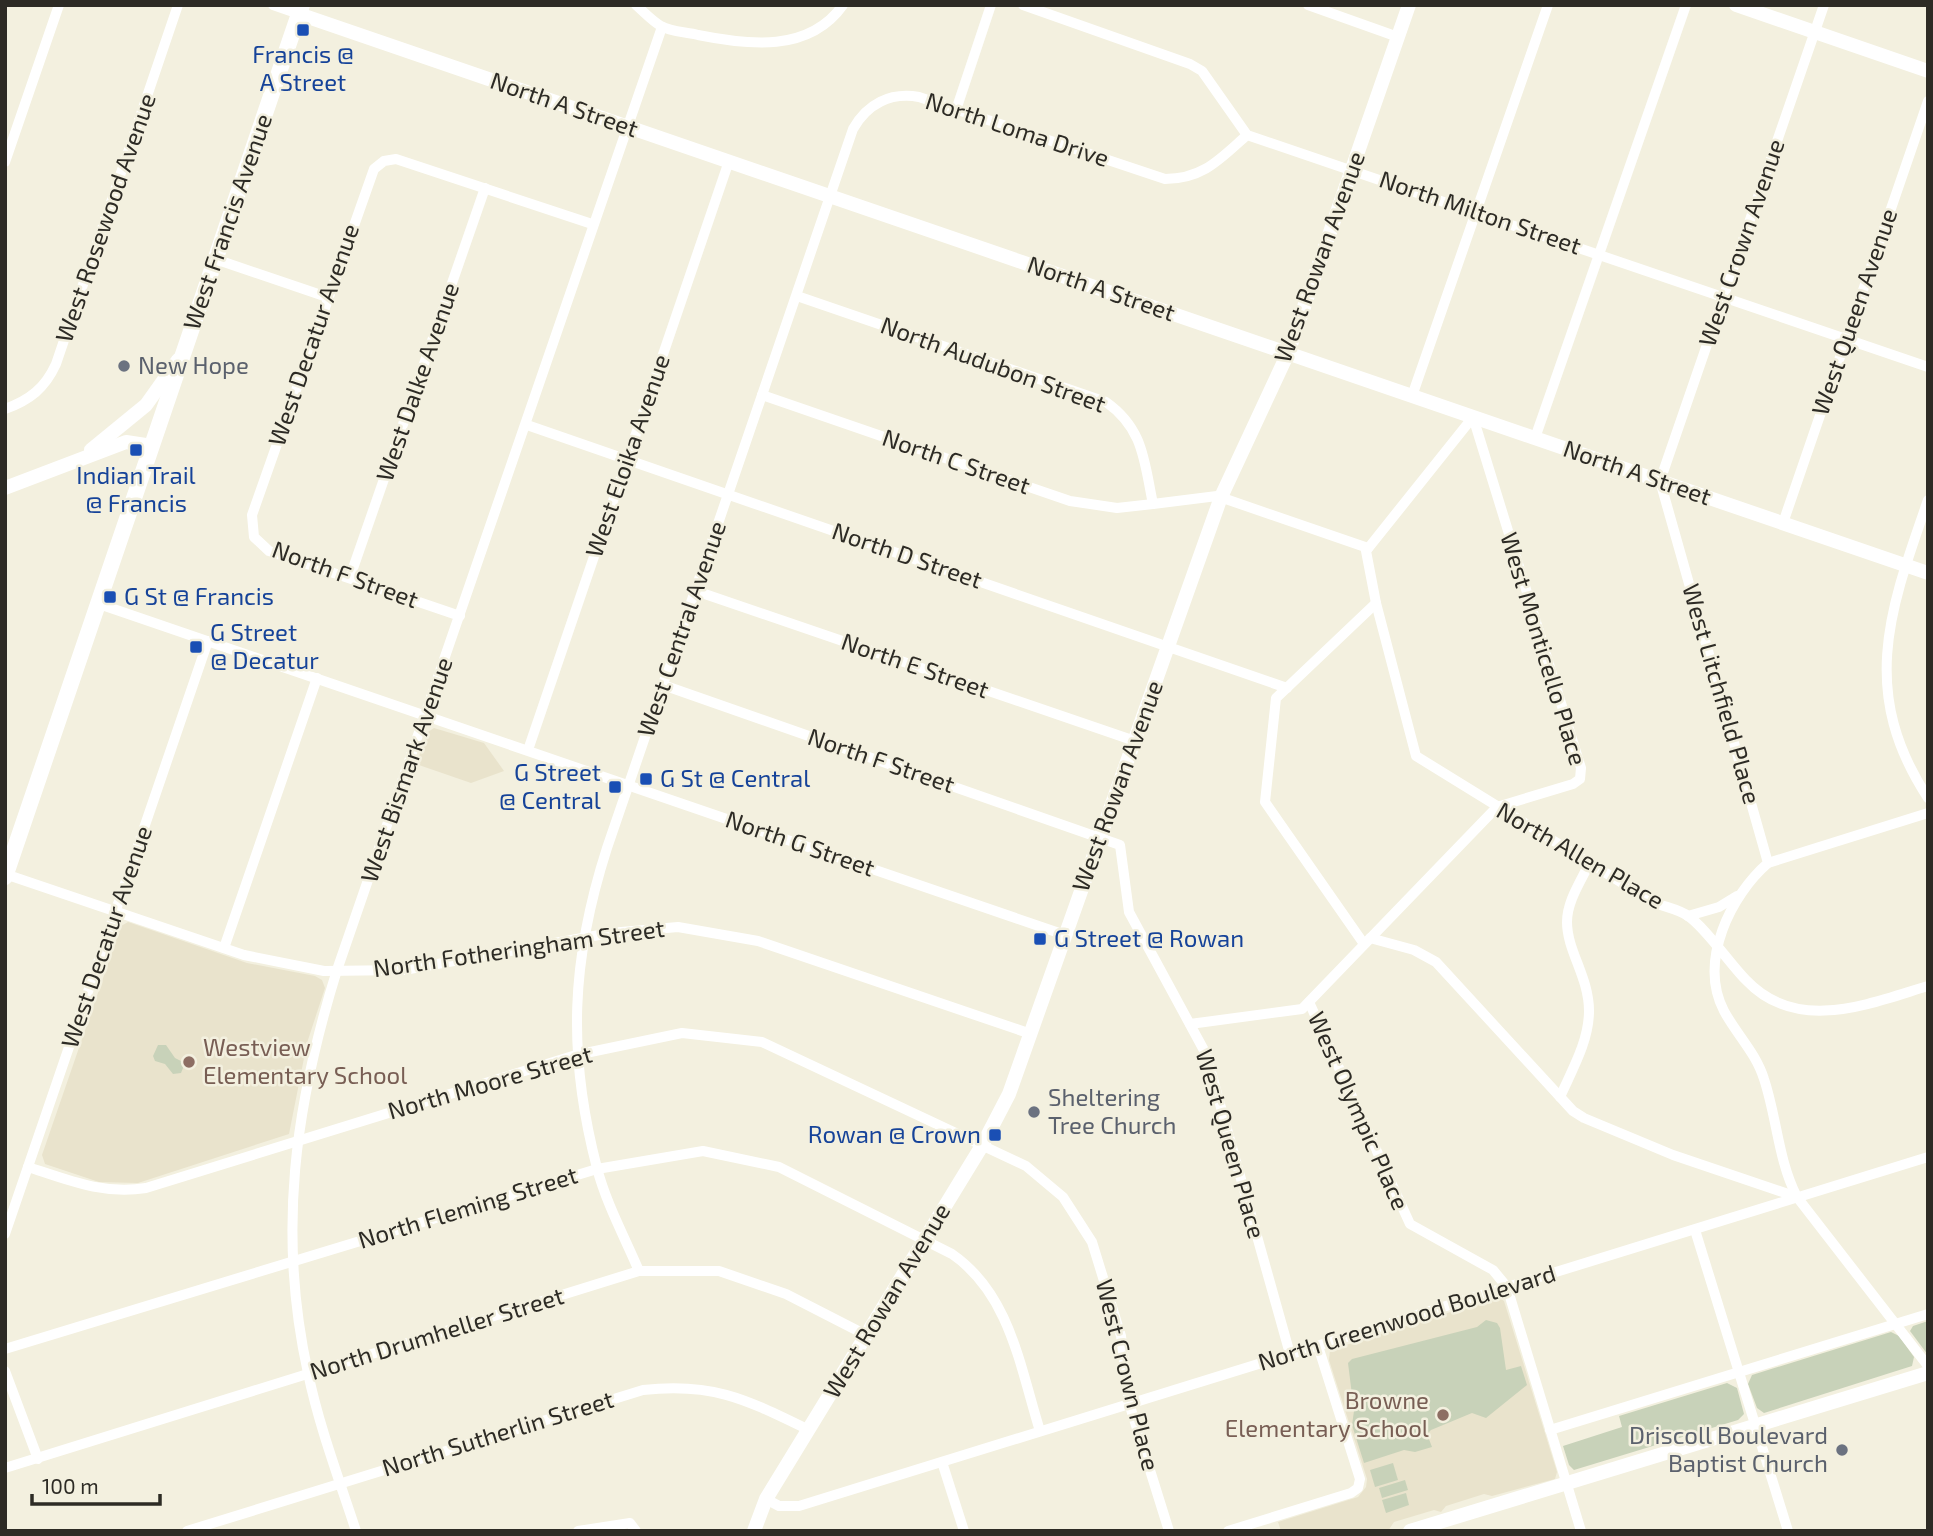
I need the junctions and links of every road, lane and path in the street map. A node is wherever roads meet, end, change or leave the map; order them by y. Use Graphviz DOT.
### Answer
graph roads {
  1 [pos="59,5"];
  2 [pos="178,5"];
  3 [pos="273,5"];
  4 [pos="636,5"];
  5 [pos="843,5"];
  6 [pos="991,5"];
  7 [pos="1023,5"];
  8 [pos="1308,5"];
  9 [pos="1409,5"];
  10 [pos="1548,5"];
  11 [pos="1686,5"];
  12 [pos="1736,5"];
  13 [pos="1824,5"];
  14 [pos="301,10"];
  15 [pos="662,27"];
  16 [pos="1815,32"];
  17 [pos="1398,37"];
  18 [pos="1928,71"];
  19 [pos="1928,101"];
  20 [pos="957,107"];
  21 [pos="628,126"];
  22 [pos="1247,135"];
  23 [pos="729,161"];
  24 [pos="5,162"];
  25 [pos="1352,168"];
  26 [pos="485,188"];
  27 [pos="831,196"];
  28 [pos="1475,212"];
  29 [pos="593,224"];
  30 [pos="1598,254"];
  31 [pos="215,258"];
  32 [pos="797,296"];
  33 [pos="327,297"];
  34 [pos="1723,297"];
  35 [pos="1846,339"];
  36 [pos="185,350"];
  37 [pos="1288,353"];
  38 [pos="1928,367"];
  39 [pos="762,395"];
  40 [pos="1412,396"];
  41 [pos="5,409"];
  42 [pos="1473,417"];
  43 [pos="527,425"];
  44 [pos="1535,438"];
  45 [pos="152,446"];
  46 [pos="80,459"];
  47 [pos="627,459"];
  48 [pos="1660,481"];
  49 [pos="5,488"];
  50 [pos="729,495"];
  51 [pos="1221,497"];
  52 [pos="1928,500"];
  53 [pos="1153,504"];
  54 [pos="252,514"];
  55 [pos="1783,523"];
  56 [pos="1367,549"];
  57 [pos="1905,565"];
  58 [pos="1928,573"];
  59 [pos="350,577"];
  60 [pos="696,591"];
  61 [pos="1376,603"];
  62 [pos="99,604"];
  63 [pos="460,616"];
  64 [pos="208,641"];
  65 [pos="1167,646"];
  66 [pos="317,678"];
  67 [pos="663,685"];
  68 [pos="1287,688"];
  69 [pos="426,715"];
  70 [pos="1135,741"];
  71 [pos="528,750"];
  72 [pos="629,784"];
  73 [pos="1928,798"];
  74 [pos="1497,807"];
  75 [pos="1928,813"];
  76 [pos="1100,837"];
  77 [pos="1590,862"];
  78 [pos="1768,863"];
  79 [pos="6,875"];
  80 [pos="1737,895"];
  81 [pos="116,911"];
  82 [pos="1688,916"];
  83 [pos="1065,935"];
  84 [pos="582,940"];
  85 [pos="1367,941"];
  86 [pos="224,948"];
  87 [pos="1718,950"];
  88 [pos="337,971"];
  89 [pos="1928,986"];
  90 [pos="1309,1002"];
  91 [pos="1191,1024"];
  92 [pos="1031,1034"];
  93 [pos="576,1055"];
  94 [pos="1560,1097"];
  95 [pos="296,1141"];
  96 [pos="983,1144"];
  97 [pos="1928,1157"];
  98 [pos="28,1167"];
  99 [pos="597,1169"];
  100 [pos="1797,1197"];
  101 [pos="1695,1230"];
  102 [pos="5,1234"];
  103 [pos="925,1240"];
  104 [pos="293,1261"];
  105 [pos="639,1272"];
  106 [pos="1507,1287"];
  107 [pos="1928,1314"];
  108 [pos="1897,1323"];
  109 [pos="866,1335"];
  110 [pos="1318,1346"];
  111 [pos="5,1349"];
  112 [pos="1290,1354"];
  113 [pos="1928,1366"];
  114 [pos="5,1371"];
  115 [pos="1928,1373"];
  116 [pos="308,1374"];
  117 [pos="1738,1374"];
  118 [pos="1129,1403"];
  119 [pos="1755,1426"];
  120 [pos="809,1430"];
  121 [pos="1550,1430"];
  122 [pos="1040,1431"];
  123 [pos="38,1459"];
  124 [pos="942,1462"];
  125 [pos="5,1468"];
  126 [pos="340,1482"];
  127 [pos="1566,1483"];
  128 [pos="766,1499"];
  129 [pos="187,1531"];
  130 [pos="356,1531"];
  131 [pos="578,1531"];
  132 [pos="636,1531"];
  133 [pos="754,1531"];
  134 [pos="964,1531"];
  135 [pos="1169,1531"];
  136 [pos="1228,1531"];
  137 [pos="1410,1531"];
  138 [pos="1581,1531"];
  139 [pos="1788,1531"];
  1 -- 24 [label="street"];
  2 -- 41 [label="street, West Rosewood Avenue"];
  3 -- 14 [label="street, North A Street"];
  4 -- 15 [label="street"];
  5 -- 15 [label="street"];
  6 -- 20 [label="street"];
  7 -- 22 [label="street"];
  8 -- 17 [label="street"];
  9 -- 17 [label="street, West Rowan Avenue"];
  10 -- 28 [label="street"];
  11 -- 30 [label="street"];
  12 -- 16 [label="street"];
  13 -- 16 [label="street, West Crown Avenue"];
  14 -- 21 [label="street, North A Street"];
  14 -- 31 [label="main road, West Francis Avenue"];
  15 -- 21 [label="street, West Bismark Avenue"];
  16 -- 18 [label="street"];
  16 -- 34 [label="street, West Crown Avenue"];
  17 -- 25 [label="street, West Rowan Avenue"];
  19 -- 35 [label="street, West Queen Avenue"];
  20 -- 22 [label="street, North Loma Drive"];
  20 -- 27 [label="street, North Loma Drive"];
  21 -- 23 [label="street, North A Street"];
  21 -- 29 [label="street, West Bismark Avenue"];
  22 -- 25 [label="street, North Milton Street"];
  23 -- 27 [label="street, North A Street"];
  23 -- 47 [label="street, West Eloika Avenue"];
  25 -- 28 [label="street, North Milton Street"];
  25 -- 37 [label="street, West Rowan Avenue"];
  26 -- 29 [label="street"];
  26 -- 33 [label="street, West Decatur Avenue"];
  26 -- 59 [label="street, West Dalke Avenue"];
  27 -- 32 [label="street, West Central Avenue"];
  27 -- 37 [label="street, North A Street"];
  28 -- 30 [label="street, North Milton Street"];
  28 -- 40 [label="street"];
  29 -- 43 [label="street, West Bismark Avenue"];
  30 -- 34 [label="street, North Milton Street"];
  30 -- 44 [label="street"];
  31 -- 33 [label="street"];
  31 -- 36 [label="main road, West Francis Avenue"];
  32 -- 39 [label="street, West Central Avenue"];
  32 -- 53 [label="street, North Audubon Street"];
  33 -- 54 [label="street, West Decatur Avenue"];
  34 -- 35 [label="street, North Milton Street"];
  34 -- 48 [label="street, West Crown Avenue"];
  35 -- 38 [label="street, North Milton Street"];
  35 -- 55 [label="street, West Queen Avenue"];
  36 -- 45 [label="main road, West Francis Avenue"];
  36 -- 46 [label="street"];
  37 -- 40 [label="street, North A Street"];
  37 -- 51 [label="street, West Rowan Avenue"];
  39 -- 50 [label="street, West Central Avenue"];
  39 -- 53 [label="street, North C Street"];
  40 -- 42 [label="street, North A Street"];
  42 -- 44 [label="street, North A Street"];
  42 -- 56 [label="street"];
  42 -- 74 [label="street, West Monticello Place"];
  43 -- 47 [label="street, North D Street"];
  43 -- 63 [label="street, West Bismark Avenue"];
  44 -- 48 [label="street, North A Street"];
  45 -- 46 [label="street"];
  45 -- 62 [label="main road, West Francis Avenue"];
  46 -- 49 [label="street"];
  47 -- 50 [label="street, North D Street"];
  47 -- 71 [label="street, West Eloika Avenue"];
  48 -- 55 [label="street, North A Street"];
  48 -- 78 [label="street, West Litchfield Place"];
  50 -- 60 [label="street, West Central Avenue"];
  50 -- 65 [label="street, North D Street"];
  51 -- 53 [label="street"];
  51 -- 56 [label="street"];
  51 -- 65 [label="street, West Rowan Avenue"];
  52 -- 57 [label="street"];
  54 -- 59 [label="street, North F Street"];
  55 -- 57 [label="street, North A Street"];
  56 -- 61 [label="street, North Allen Place"];
  57 -- 58 [label="street, North A Street"];
  57 -- 73 [label="street"];
  59 -- 63 [label="street, North F Street"];
  60 -- 67 [label="street, West Central Avenue"];
  60 -- 70 [label="street, North E Street"];
  61 -- 68 [label="street"];
  61 -- 74 [label="street, North Allen Place"];
  62 -- 64 [label="street, North G Street"];
  62 -- 79 [label="main road, West Francis Avenue"];
  63 -- 69 [label="street, West Bismark Avenue"];
  64 -- 66 [label="street, North G Street"];
  64 -- 81 [label="street, West Decatur Avenue"];
  65 -- 68 [label="street, North D Street"];
  65 -- 70 [label="street, West Rowan Avenue"];
  66 -- 69 [label="street, North G Street"];
  66 -- 86 [label="street"];
  67 -- 72 [label="street, West Central Avenue"];
  67 -- 76 [label="street, North F Street"];
  68 -- 85 [label="street"];
  69 -- 71 [label="street, North G Street"];
  69 -- 88 [label="street, West Bismark Avenue"];
  70 -- 76 [label="street, West Rowan Avenue"];
  71 -- 72 [label="street, North G Street"];
  72 -- 83 [label="street, North G Street"];
  72 -- 84 [label="street, West Central Avenue"];
  74 -- 77 [label="street, North Allen Place"];
  74 -- 85 [label="street, West Monticello Place"];
  75 -- 78 [label="street"];
  76 -- 83 [label="street, West Rowan Avenue"];
  76 -- 91 [label="street, West Queen Place"];
  77 -- 82 [label="street, North Allen Place"];
  77 -- 94 [label="street"];
  78 -- 80 [label="street"];
  79 -- 81 [label="street, North Fotheringham Street"];
  80 -- 82 [label="street"];
  80 -- 87 [label="street"];
  81 -- 86 [label="street, North Fotheringham Street"];
  81 -- 98 [label="street, West Decatur Avenue"];
  82 -- 87 [label="street, North Allen Place"];
  83 -- 92 [label="street, West Rowan Avenue"];
  84 -- 88 [label="street, North Fotheringham Street"];
  84 -- 92 [label="street, North Fotheringham Street"];
  84 -- 93 [label="street, West Central Avenue"];
  85 -- 90 [label="street, West Monticello Place"];
  85 -- 94 [label="street"];
  86 -- 88 [label="street, North Fotheringham Street"];
  87 -- 89 [label="street, North Allen Place"];
  87 -- 100 [label="street"];
  88 -- 95 [label="street, West Bismark Avenue"];
  90 -- 91 [label="street"];
  90 -- 106 [label="street, West Olympic Place"];
  91 -- 112 [label="street, West Queen Place"];
  92 -- 96 [label="street, West Rowan Avenue"];
  93 -- 95 [label="street, North Moore Street"];
  93 -- 96 [label="street, North Moore Street"];
  93 -- 99 [label="street, West Central Avenue"];
  94 -- 100 [label="street"];
  95 -- 98 [label="street, North Moore Street"];
  95 -- 104 [label="street, West Bismark Avenue"];
  96 -- 103 [label="street, West Rowan Avenue"];
  96 -- 118 [label="street, West Crown Place"];
  97 -- 100 [label="street, North Greenwood Boulevard"];
  98 -- 102 [label="street, West Decatur Avenue"];
  99 -- 103 [label="street, North Fleming Street"];
  99 -- 104 [label="street, North Fleming Street"];
  99 -- 105 [label="street, West Central Avenue"];
  100 -- 101 [label="street, North Greenwood Boulevard"];
  100 -- 108 [label="street"];
  101 -- 106 [label="street, North Greenwood Boulevard"];
  101 -- 117 [label="street"];
  103 -- 109 [label="street, West Rowan Avenue"];
  103 -- 122 [label="street, North Fleming Street"];
  104 -- 111 [label="street, North Fleming Street"];
  104 -- 116 [label="street, West Bismark Avenue"];
  105 -- 109 [label="street, North Drumheller Street"];
  105 -- 116 [label="street, North Drumheller Street"];
  106 -- 110 [label="street, North Greenwood Boulevard"];
  106 -- 121 [label="street"];
  107 -- 108 [label="street"];
  108 -- 113 [label="street"];
  108 -- 117 [label="street"];
  109 -- 120 [label="street, West Rowan Avenue"];
  110 -- 112 [label="street, North Greenwood Boulevard"];
  110 -- 136 [label="street"];
  112 -- 118 [label="street, North Greenwood Boulevard"];
  114 -- 123 [label="street"];
  115 -- 119 [label="street"];
  116 -- 123 [label="street, North Drumheller Street"];
  116 -- 126 [label="street, West Bismark Avenue"];
  117 -- 119 [label="street"];
  117 -- 121 [label="street"];
  118 -- 122 [label="street, North Greenwood Boulevard"];
  118 -- 135 [label="street, West Crown Place"];
  119 -- 127 [label="street"];
  119 -- 139 [label="street"];
  120 -- 126 [label="street, North Sutherlin Street"];
  120 -- 128 [label="street, West Rowan Avenue"];
  121 -- 127 [label="street"];
  122 -- 124 [label="street, North Greenwood Boulevard"];
  123 -- 125 [label="street, North Drumheller Street"];
  124 -- 128 [label="street, North Greenwood Boulevard"];
  124 -- 134 [label="street"];
  126 -- 129 [label="street, North Sutherlin Street"];
  126 -- 130 [label="street, West Bismark Avenue"];
  127 -- 137 [label="street"];
  127 -- 138 [label="street"];
  128 -- 133 [label="street, West Rowan Avenue"];
  131 -- 132 [label="street"];
}
